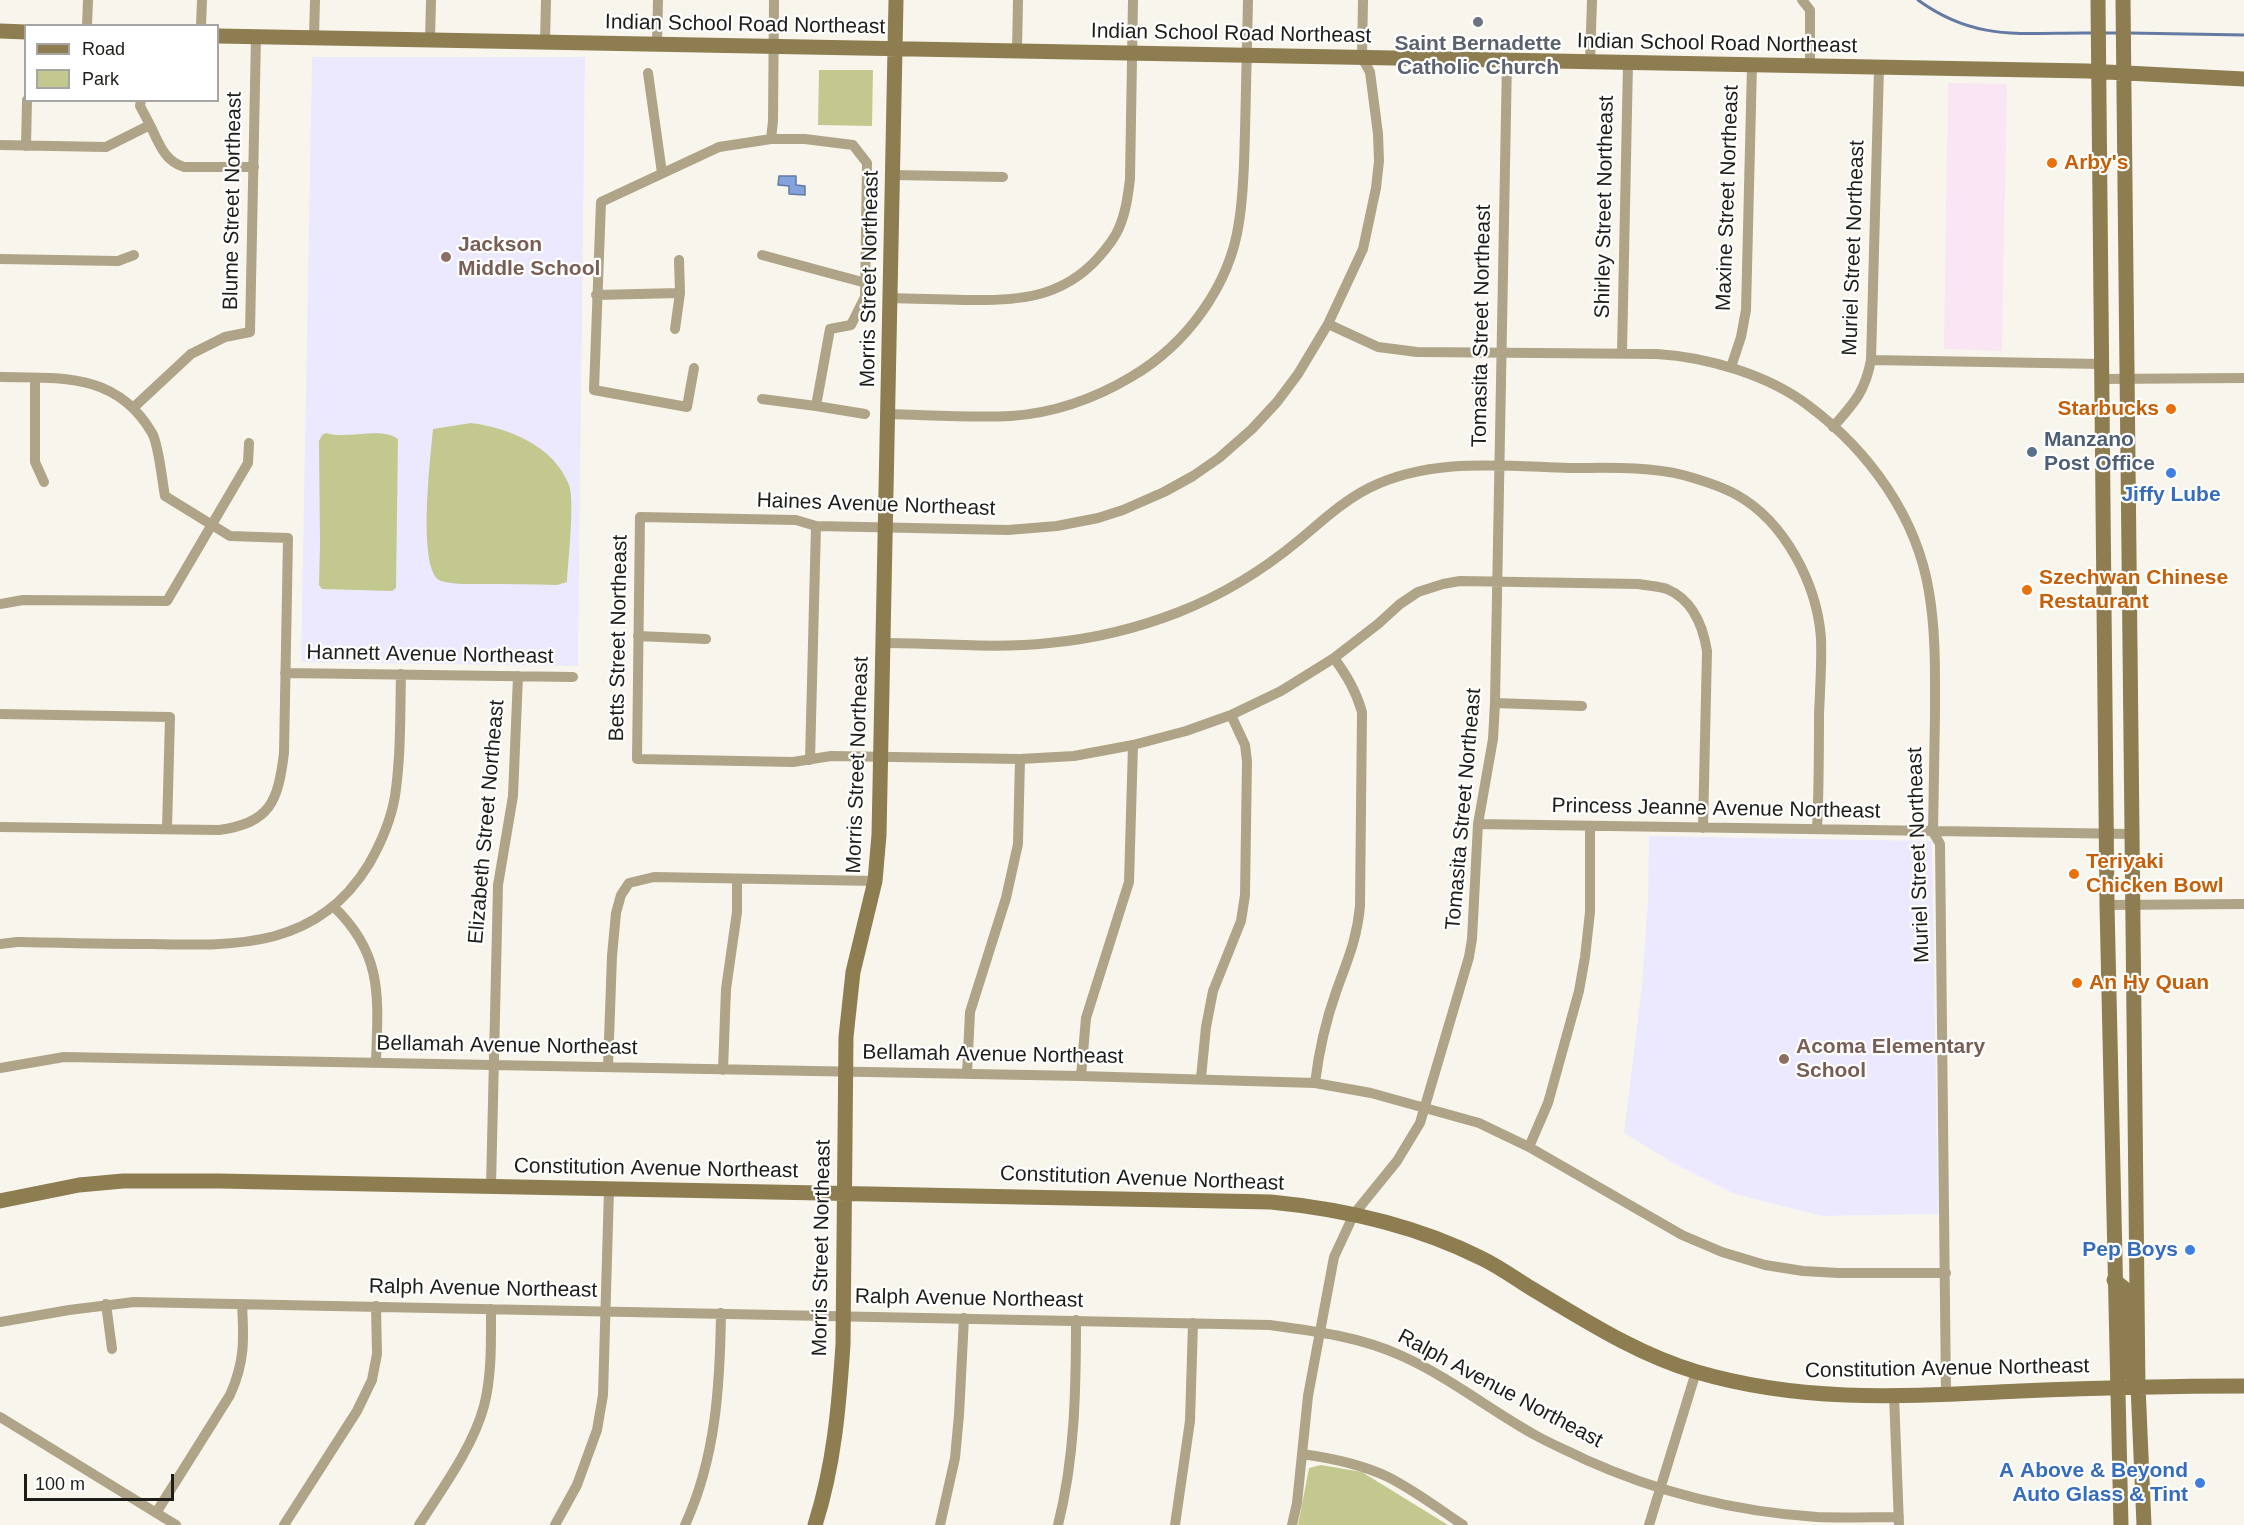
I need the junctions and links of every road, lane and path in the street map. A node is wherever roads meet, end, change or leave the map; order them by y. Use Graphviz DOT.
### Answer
graph roads {
  1 [pos="88,0"];
  2 [pos="202,0"];
  3 [pos="315,0"];
  4 [pos="430,0"];
  5 [pos="546,0"];
  6 [pos="658,0"];
  7 [pos="774,0"];
  8 [pos="896,0"];
  9 [pos="1018,0"];
  10 [pos="1133,0"];
  11 [pos="1248,0"];
  12 [pos="1363,0"];
  13 [pos="1592,0"];
  14 [pos="1802,0"];
  15 [pos="2098,6"];
  16 [pos="2123,7"];
  17 [pos="87,24"];
  18 [pos="201,24"];
  19 [pos="0,31"];
  20 [pos="24,32"];
  21 [pos="219,36"];
  22 [pos="256,36"];
  23 [pos="314,37"];
  24 [pos="430,40"];
  25 [pos="545,42"];
  26 [pos="657,44"];
  27 [pos="773,46"];
  28 [pos="895,49"];
  29 [pos="1017,50"];
  30 [pos="1131,53"];
  31 [pos="1246,55"];
  32 [pos="1362,58"];
  33 [pos="1507,60"];
  34 [pos="1590,62"];
  35 [pos="1628,63"];
  36 [pos="1752,65"];
  37 [pos="1810,66"];
  38 [pos="1879,68"];
  39 [pos="2098,71"];
  40 [pos="2123,72"];
  41 [pos="648,74"];
  42 [pos="2244,79"];
  43 [pos="27,102"];
  44 [pos="141,102"];
  45 [pos="150,125"];
  46 [pos="771,139"];
  47 [pos="0,145"];
  48 [pos="26,146"];
  49 [pos="254,167"];
  50 [pos="662,173"];
  51 [pos="893,175"];
  52 [pos="1004,177"];
  53 [pos="134,255"];
  54 [pos="762,255"];
  55 [pos="0,259"];
  56 [pos="679,260"];
  57 [pos="866,283"];
  58 [pos="680,293"];
  59 [pos="596,295"];
  60 [pos="890,298"];
  61 [pos="1328,324"];
  62 [pos="675,329"];
  63 [pos="1499,352"];
  64 [pos="1622,353"];
  65 [pos="1871,360"];
  66 [pos="1731,367"];
  67 [pos="694,368"];
  68 [pos="2102,371"];
  69 [pos="0,377"];
  70 [pos="35,378"];
  71 [pos="2244,378"];
  72 [pos="2126,379"];
  73 [pos="762,399"];
  74 [pos="816,406"];
  75 [pos="134,408"];
  76 [pos="865,414"];
  77 [pos="889,414"];
  78 [pos="1833,427"];
  79 [pos="249,443"];
  80 [pos="1500,466"];
  81 [pos="44,482"];
  82 [pos="640,517"];
  83 [pos="816,526"];
  84 [pos="212,527"];
  85 [pos="886,528"];
  86 [pos="1496,582"];
  87 [pos="0,604"];
  88 [pos="638,636"];
  89 [pos="706,639"];
  90 [pos="884,643"];
  91 [pos="1334,658"];
  92 [pos="285,672"];
  93 [pos="401,674"];
  94 [pos="518,676"];
  95 [pos="573,677"];
  96 [pos="1495,703"];
  97 [pos="1582,706"];
  98 [pos="0,714"];
  99 [pos="1231,715"];
  100 [pos="1133,745"];
  101 [pos="881,757"];
  102 [pos="1020,759"];
  103 [pos="810,760"];
  104 [pos="1478,824"];
  105 [pos="0,827"];
  106 [pos="1590,827"];
  107 [pos="1703,828"];
  108 [pos="1817,829"];
  109 [pos="167,830"];
  110 [pos="1933,832"];
  111 [pos="2107,833"];
  112 [pos="2132,834"];
  113 [pos="737,879"];
  114 [pos="875,881"];
  115 [pos="2244,904"];
  116 [pos="2107,905"];
  117 [pos="2133,905"];
  118 [pos="334,907"];
  119 [pos="0,944"];
  120 [pos="376,1062"];
  121 [pos="494,1065"];
  122 [pos="608,1067"];
  123 [pos="0,1068"];
  124 [pos="723,1070"];
  125 [pos="846,1072"];
  126 [pos="967,1074"];
  127 [pos="1081,1076"];
  128 [pos="1201,1078"];
  129 [pos="1315,1083"];
  130 [pos="1425,1106"];
  131 [pos="1529,1147"];
  132 [pos="491,1187"];
  133 [pos="609,1189"];
  134 [pos="843,1193"];
  135 [pos="0,1201"];
  136 [pos="1354,1214"];
  137 [pos="1946,1273"];
  138 [pos="2114,1280"];
  139 [pos="106,1304"];
  140 [pos="242,1304"];
  141 [pos="376,1306"];
  142 [pos="491,1309"];
  143 [pos="606,1311"];
  144 [pos="721,1313"];
  145 [pos="843,1316"];
  146 [pos="964,1317"];
  147 [pos="1076,1320"];
  148 [pos="0,1322"];
  149 [pos="1193,1323"];
  150 [pos="1319,1332"];
  151 [pos="112,1349"];
  152 [pos="1696,1372"];
  153 [pos="2138,1386"];
  154 [pos="2244,1386"];
  155 [pos="2116,1387"];
  156 [pos="1946,1394"];
  157 [pos="1894,1395"];
  158 [pos="0,1417"];
  159 [pos="1302,1454"];
  160 [pos="1661,1487"];
  161 [pos="156,1513"];
  162 [pos="1899,1521"];
  163 [pos="176,1525"];
  164 [pos="284,1525"];
  165 [pos="419,1525"];
  166 [pos="555,1525"];
  167 [pos="685,1525"];
  168 [pos="815,1525"];
  169 [pos="940,1525"];
  170 [pos="1058,1525"];
  171 [pos="1175,1525"];
  172 [pos="1292,1525"];
  173 [pos="1463,1525"];
  174 [pos="1649,1525"];
  175 [pos="2121,1525"];
  176 [pos="2144,1525"];
  1 -- 17 [label="street"];
  2 -- 18 [label="street"];
  3 -- 23 [label="street"];
  4 -- 24 [label="street"];
  5 -- 25 [label="street"];
  6 -- 26 [label="street"];
  7 -- 27 [label="street"];
  8 -- 28 [label="street, Morris Street Northeast"];
  9 -- 29 [label="street"];
  10 -- 30 [label="street"];
  11 -- 31 [label="street"];
  12 -- 32 [label="street"];
  13 -- 34 [label="street"];
  14 -- 37 [label="street"];
  15 -- 39 [label="street"];
  16 -- 40 [label="street"];
  19 -- 20 [label="street"];
  21 -- 22 [label="street, Indian School Road Northeast"];
  22 -- 23 [label="street, Indian School Road Northeast"];
  22 -- 49 [label="street, Blume Street Northeast"];
  23 -- 24 [label="street, Indian School Road Northeast"];
  24 -- 25 [label="street, Indian School Road Northeast"];
  25 -- 26 [label="street, Indian School Road Northeast"];
  26 -- 27 [label="street, Indian School Road Northeast"];
  27 -- 28 [label="street, Indian School Road Northeast"];
  27 -- 46 [label="street"];
  28 -- 29 [label="street, Indian School Road Northeast"];
  28 -- 51 [label="street, Morris Street Northeast"];
  29 -- 30 [label="street, Indian School Road Northeast"];
  30 -- 31 [label="street, Indian School Road Northeast"];
  30 -- 60 [label="street"];
  31 -- 32 [label="street, Indian School Road Northeast"];
  31 -- 77 [label="street"];
  32 -- 33 [label="street, Indian School Road Northeast"];
  32 -- 61 [label="street, Haines Avenue Northeast"];
  33 -- 34 [label="street, Indian School Road Northeast"];
  33 -- 63 [label="street, Tomasita Street Northeast"];
  34 -- 35 [label="street, Indian School Road Northeast"];
  35 -- 36 [label="street, Indian School Road Northeast"];
  35 -- 64 [label="street, Shirley Street Northeast"];
  36 -- 37 [label="street, Indian School Road Northeast"];
  36 -- 66 [label="street, Maxine Street Northeast"];
  37 -- 38 [label="street, Indian School Road Northeast"];
  38 -- 39 [label="street, Indian School Road Northeast"];
  38 -- 65 [label="street, Muriel Street Northeast"];
  39 -- 40 [label="street, Indian School Road Northeast"];
  39 -- 68 [label="street"];
  40 -- 42 [label="street, Indian School Road Northeast"];
  40 -- 72 [label="street"];
  41 -- 50 [label="street"];
  43 -- 48 [label="street"];
  44 -- 45 [label="street"];
  45 -- 48 [label="street"];
  45 -- 49 [label="street"];
  46 -- 50 [label="street"];
  46 -- 57 [label="street"];
  47 -- 48 [label="street"];
  49 -- 75 [label="street, Blume Street Northeast"];
  50 -- 59 [label="street"];
  51 -- 52 [label="street"];
  51 -- 60 [label="street, Morris Street Northeast"];
  53 -- 55 [label="street"];
  54 -- 57 [label="street"];
  56 -- 58 [label="street"];
  57 -- 74 [label="street"];
  58 -- 59 [label="street"];
  58 -- 62 [label="street"];
  59 -- 67 [label="street"];
  60 -- 77 [label="street, Morris Street Northeast"];
  61 -- 63 [label="street"];
  61 -- 85 [label="street, Haines Avenue Northeast"];
  63 -- 64 [label="street"];
  63 -- 80 [label="street, Tomasita Street Northeast"];
  64 -- 66 [label="street"];
  65 -- 68 [label="street"];
  65 -- 78 [label="street, Muriel Street Northeast"];
  66 -- 78 [label="street"];
  68 -- 72 [label="street"];
  68 -- 111 [label="street"];
  69 -- 70 [label="street"];
  70 -- 75 [label="street"];
  70 -- 81 [label="street"];
  71 -- 72 [label="street"];
  72 -- 112 [label="street"];
  73 -- 74 [label="street"];
  74 -- 76 [label="street"];
  75 -- 84 [label="street"];
  77 -- 85 [label="street, Morris Street Northeast"];
  78 -- 110 [label="street, Muriel Street Northeast"];
  79 -- 84 [label="street"];
  80 -- 86 [label="street, Tomasita Street Northeast"];
  80 -- 90 [label="street"];
  80 -- 108 [label="street"];
  82 -- 83 [label="street, Haines Avenue Northeast"];
  82 -- 88 [label="street, Betts Street Northeast"];
  83 -- 85 [label="street, Haines Avenue Northeast"];
  83 -- 103 [label="street"];
  84 -- 87 [label="street"];
  84 -- 92 [label="street"];
  85 -- 90 [label="street, Morris Street Northeast"];
  86 -- 91 [label="street"];
  86 -- 96 [label="street, Tomasita Street Northeast"];
  86 -- 107 [label="street"];
  88 -- 89 [label="street"];
  88 -- 103 [label="street, Betts Street Northeast"];
  90 -- 101 [label="street, Morris Street Northeast"];
  91 -- 99 [label="street"];
  91 -- 129 [label="street"];
  92 -- 93 [label="street, Hannett Avenue Northeast"];
  92 -- 109 [label="street"];
  93 -- 94 [label="street, Hannett Avenue Northeast"];
  93 -- 118 [label="street"];
  94 -- 95 [label="street, Hannett Avenue Northeast"];
  94 -- 121 [label="street, Elizabeth Street Northeast"];
  96 -- 97 [label="street"];
  96 -- 104 [label="street, Tomasita Street Northeast"];
  98 -- 109 [label="street"];
  99 -- 100 [label="street"];
  99 -- 128 [label="street"];
  100 -- 102 [label="street"];
  100 -- 127 [label="street"];
  101 -- 102 [label="street"];
  101 -- 103 [label="street"];
  101 -- 114 [label="street, Morris Street Northeast"];
  102 -- 126 [label="street"];
  104 -- 106 [label="street, Princess Jeanne Avenue Northeast"];
  104 -- 130 [label="street, Tomasita Street Northeast"];
  105 -- 109 [label="street"];
  106 -- 107 [label="street, Princess Jeanne Avenue Northeast"];
  106 -- 131 [label="street"];
  107 -- 108 [label="street, Princess Jeanne Avenue Northeast"];
  108 -- 110 [label="street, Princess Jeanne Avenue Northeast"];
  110 -- 111 [label="street, Princess Jeanne Avenue Northeast"];
  110 -- 137 [label="street, Muriel Street Northeast"];
  111 -- 112 [label="street, Princess Jeanne Avenue Northeast"];
  111 -- 116 [label="street"];
  112 -- 117 [label="street"];
  113 -- 114 [label="street"];
  113 -- 122 [label="street"];
  113 -- 124 [label="street"];
  114 -- 125 [label="street, Morris Street Northeast"];
  115 -- 117 [label="street"];
  116 -- 117 [label="street"];
  116 -- 138 [label="street"];
  117 -- 153 [label="street"];
  118 -- 119 [label="street"];
  118 -- 120 [label="street"];
  120 -- 121 [label="street, Bellamah Avenue Northeast"];
  120 -- 123 [label="street, Bellamah Avenue Northeast"];
  121 -- 122 [label="street, Bellamah Avenue Northeast"];
  121 -- 132 [label="street, Elizabeth Street Northeast"];
  122 -- 124 [label="street, Bellamah Avenue Northeast"];
  124 -- 125 [label="street, Bellamah Avenue Northeast"];
  125 -- 126 [label="street, Bellamah Avenue Northeast"];
  125 -- 134 [label="street, Morris Street Northeast"];
  126 -- 127 [label="street, Bellamah Avenue Northeast"];
  127 -- 128 [label="street, Bellamah Avenue Northeast"];
  128 -- 129 [label="street, Bellamah Avenue Northeast"];
  129 -- 130 [label="street, Bellamah Avenue Northeast"];
  130 -- 131 [label="street, Bellamah Avenue Northeast"];
  130 -- 136 [label="street, Tomasita Street Northeast"];
  131 -- 137 [label="street, Bellamah Avenue Northeast"];
  132 -- 133 [label="street, Constitution Avenue Northeast"];
  132 -- 135 [label="street, Constitution Avenue Northeast"];
  133 -- 134 [label="street, Constitution Avenue Northeast"];
  133 -- 143 [label="street"];
  134 -- 136 [label="street, Constitution Avenue Northeast"];
  134 -- 145 [label="street, Morris Street Northeast"];
  136 -- 150 [label="street, Tomasita Street Northeast"];
  136 -- 152 [label="street, Constitution Avenue Northeast"];
  137 -- 156 [label="street, Muriel Street Northeast"];
  138 -- 153 [label="street"];
  138 -- 155 [label="street"];
  139 -- 140 [label="street, Ralph Avenue Northeast"];
  139 -- 148 [label="street, Ralph Avenue Northeast"];
  139 -- 151 [label="street"];
  140 -- 141 [label="street, Ralph Avenue Northeast"];
  140 -- 161 [label="street"];
  141 -- 142 [label="street, Ralph Avenue Northeast"];
  141 -- 164 [label="street"];
  142 -- 143 [label="street, Ralph Avenue Northeast"];
  142 -- 165 [label="street"];
  143 -- 144 [label="street, Ralph Avenue Northeast"];
  143 -- 166 [label="street"];
  144 -- 145 [label="street, Ralph Avenue Northeast"];
  144 -- 167 [label="street"];
  145 -- 146 [label="street, Ralph Avenue Northeast"];
  145 -- 168 [label="street, Morris Street Northeast"];
  146 -- 147 [label="street, Ralph Avenue Northeast"];
  146 -- 169 [label="street"];
  147 -- 149 [label="street, Ralph Avenue Northeast"];
  147 -- 170 [label="street"];
  149 -- 150 [label="street, Ralph Avenue Northeast"];
  149 -- 171 [label="street"];
  150 -- 159 [label="street, Tomasita Street Northeast"];
  150 -- 160 [label="street, Ralph Avenue Northeast"];
  152 -- 157 [label="street, Constitution Avenue Northeast"];
  152 -- 160 [label="street"];
  153 -- 154 [label="street, Constitution Avenue Northeast"];
  153 -- 155 [label="street, Constitution Avenue Northeast"];
  153 -- 176 [label="street"];
  155 -- 156 [label="street, Constitution Avenue Northeast"];
  155 -- 175 [label="street"];
  156 -- 157 [label="street, Constitution Avenue Northeast"];
  157 -- 162 [label="street"];
  158 -- 161 [label="street"];
  159 -- 172 [label="street, Tomasita Street Northeast"];
  159 -- 173 [label="street"];
  160 -- 162 [label="street, Ralph Avenue Northeast"];
  160 -- 174 [label="street"];
  161 -- 163 [label="street"];
}
